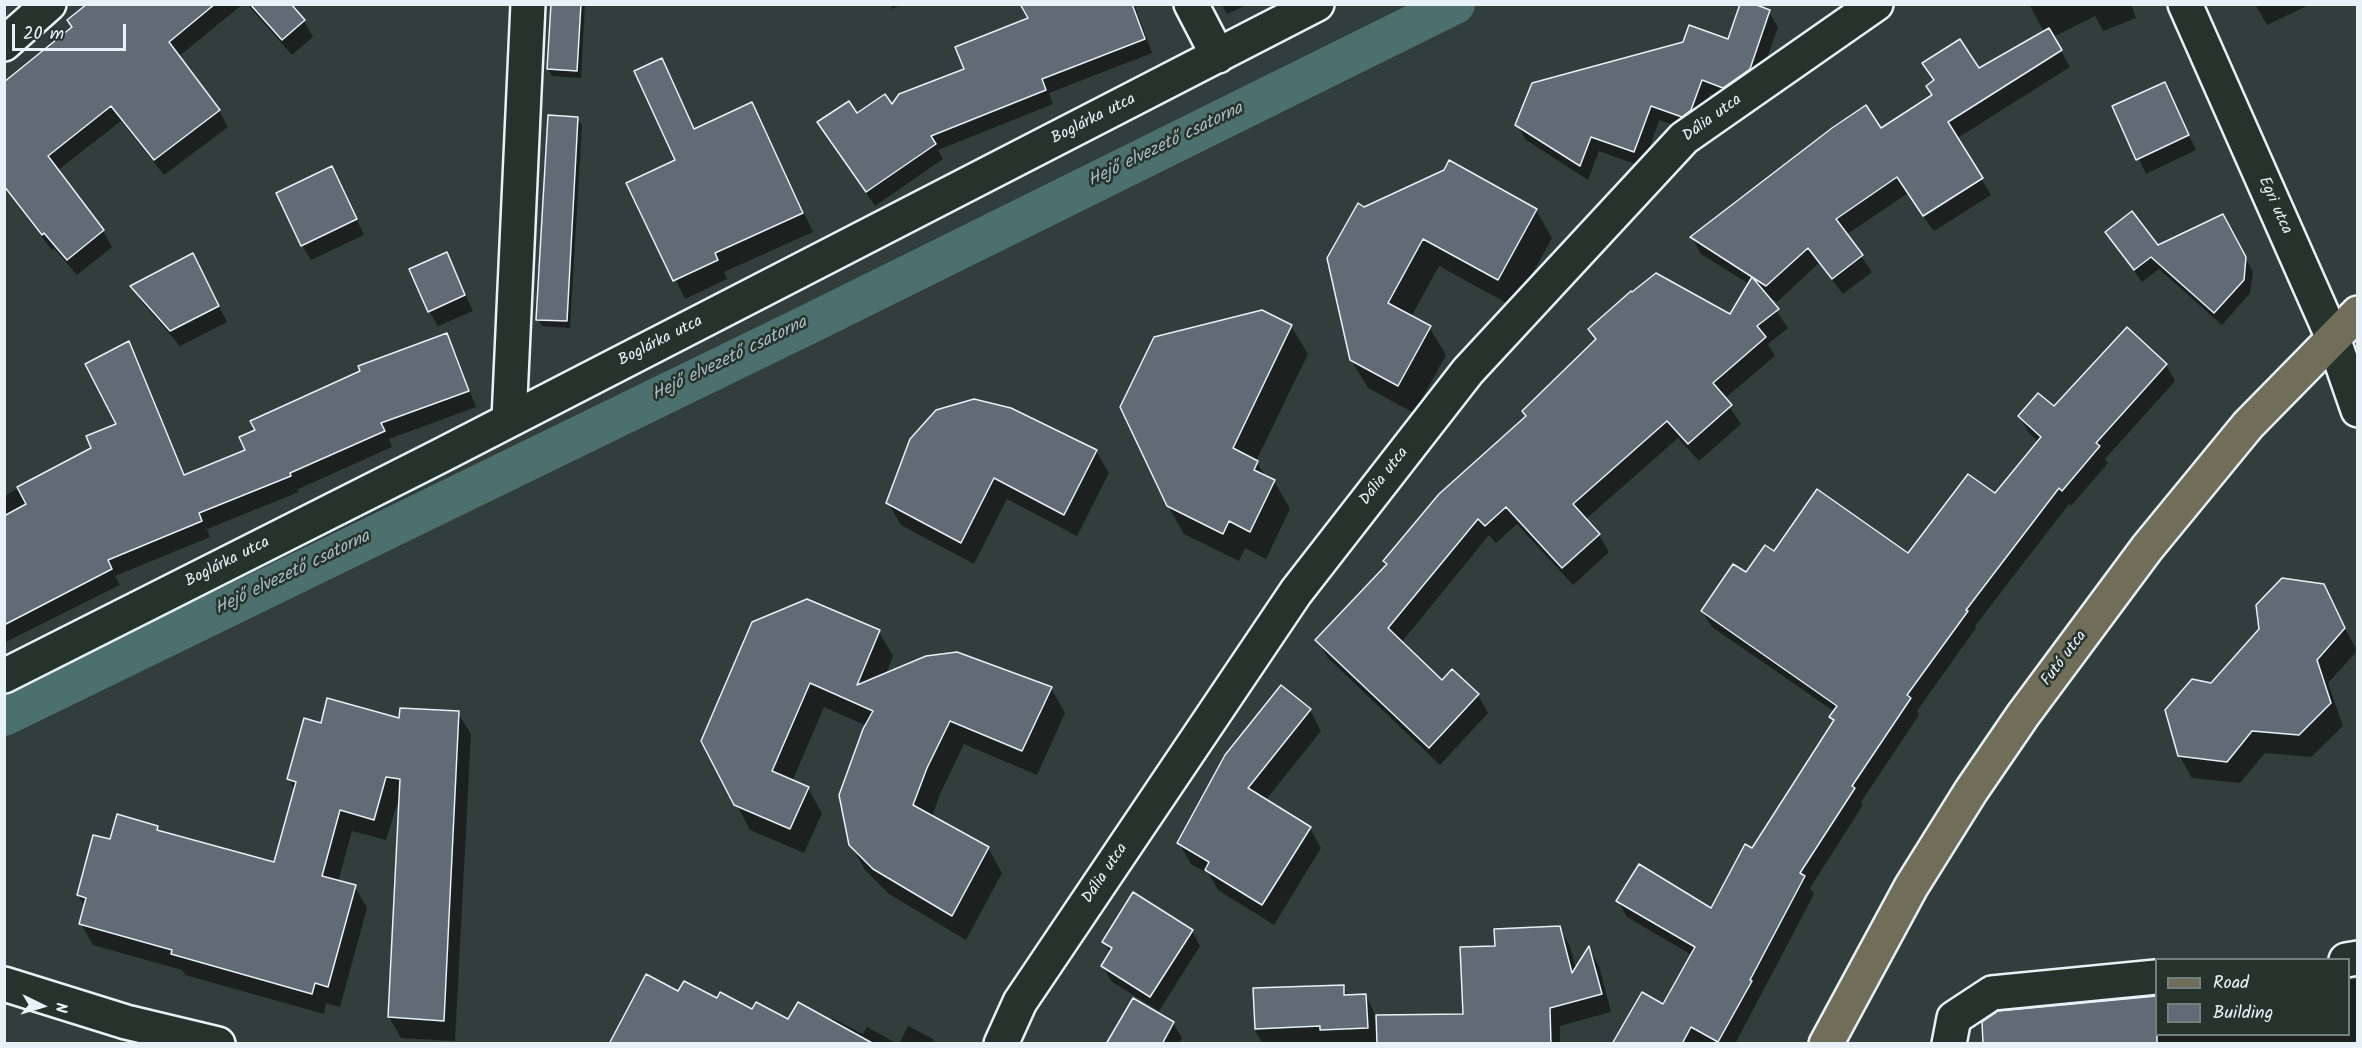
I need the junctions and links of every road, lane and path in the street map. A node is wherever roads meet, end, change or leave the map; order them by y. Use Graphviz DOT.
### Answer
graph roads {
  1 [pos="49,4"];
  2 [pos="528,4"];
  3 [pos="1191,4"];
  4 [pos="1317,4"];
  5 [pos="1876,4"];
  6 [pos="2185,4"];
  7 [pos="4,45"];
  8 [pos="1218,56"];
  9 [pos="2358,313"];
  10 [pos="2333,338"];
  11 [pos="2358,410"];
  12 [pos="509,420"];
  13 [pos="4,676"];
  14 [pos="2155,977"];
  15 [pos="4,984"];
  16 [pos="126,1033"];
  17 [pos="218,1044"];
  18 [pos="1001,1044"];
  19 [pos="1826,1044"];
  20 [pos="1949,1044"];
  1 -- 7 [label="street"];
  2 -- 12 [label="street"];
  3 -- 8 [label="street"];
  4 -- 8 [label="street, Boglárka utca"];
  5 -- 18 [label="street, Dália utca"];
  6 -- 10 [label="street, Egri utca"];
  8 -- 12 [label="street, Boglárka utca"];
  9 -- 10 [label="main road, Futó utca"];
  10 -- 11 [label="street, Egri utca"];
  10 -- 19 [label="main road, Futó utca"];
  12 -- 13 [label="street, Boglárka utca"];
  14 -- 20 [label="street"];
  15 -- 16 [label="street"];
  16 -- 17 [label="street"];
}
